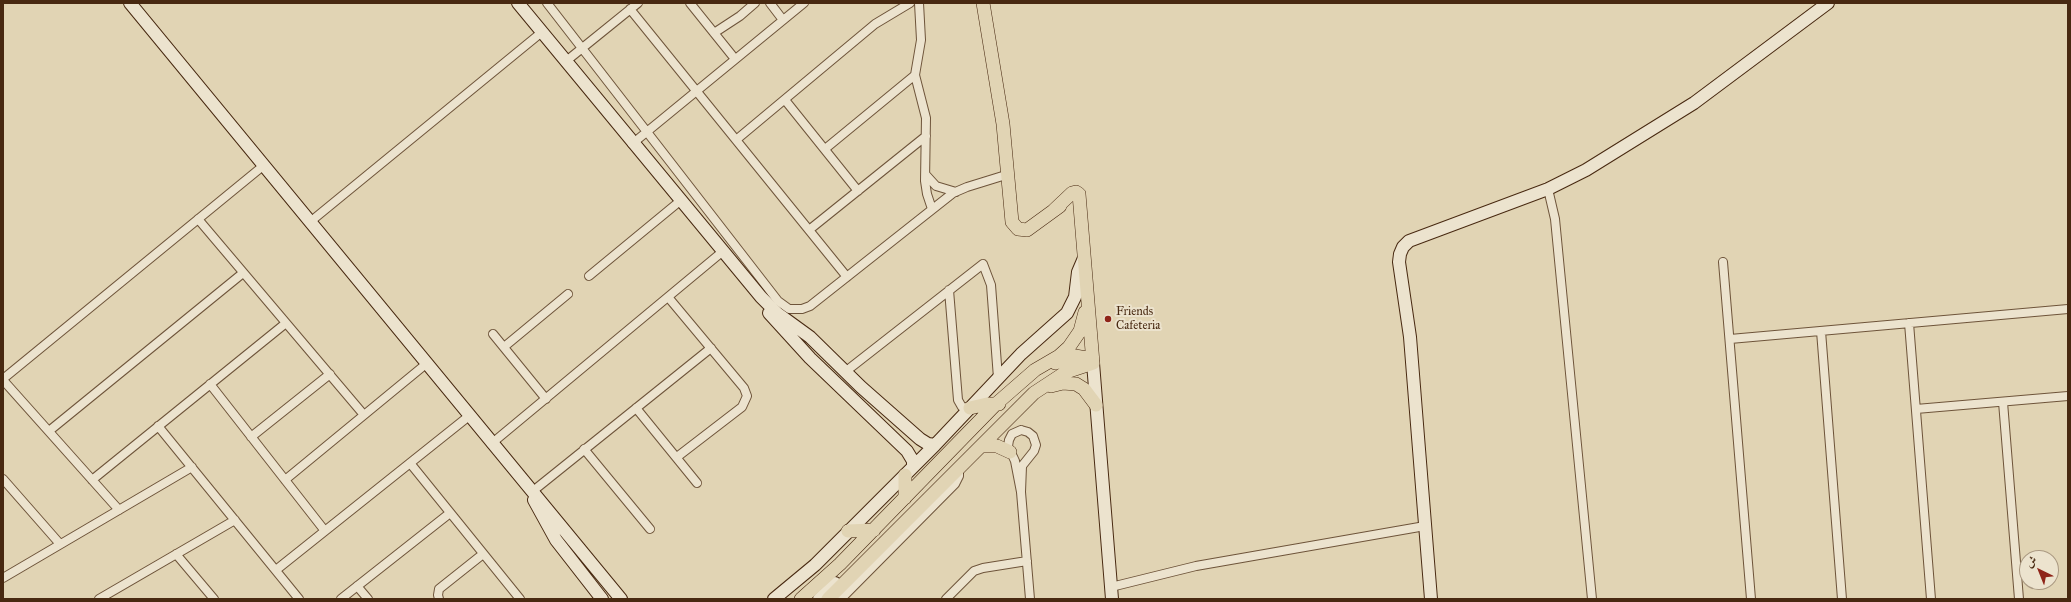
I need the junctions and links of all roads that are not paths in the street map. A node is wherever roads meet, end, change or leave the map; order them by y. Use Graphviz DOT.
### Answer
graph roads {
  1 [pos="130,3"];
  2 [pos="518,3"];
  3 [pos="547,3"];
  4 [pos="638,3"];
  5 [pos="690,3"];
  6 [pos="755,3"];
  7 [pos="770,3"];
  8 [pos="804,3"];
  9 [pos="910,3"];
  10 [pos="919,3"];
  11 [pos="983,3"];
  12 [pos="1828,3"];
  13 [pos="630,9"];
  14 [pos="783,20"];
  15 [pos="542,32"];
  16 [pos="714,33"];
  17 [pos="582,48"];
  18 [pos="735,59"];
  19 [pos="565,62"];
  20 [pos="915,75"];
  21 [pos="696,91"];
  22 [pos="784,100"];
  23 [pos="648,131"];
  24 [pos="926,136"];
  25 [pos="736,140"];
  26 [pos="632,144"];
  27 [pos="825,149"];
  28 [pos="263,166"];
  29 [pos="925,174"];
  30 [pos="1008,174"];
  31 [pos="1548,189"];
  32 [pos="858,191"];
  33 [pos="956,192"];
  34 [pos="680,201"];
  35 [pos="932,210"];
  36 [pos="1054,210"];
  37 [pos="1081,212"];
  38 [pos="198,219"];
  39 [pos="310,222"];
  40 [pos="809,230"];
  41 [pos="722,252"];
  42 [pos="1084,258"];
  43 [pos="1723,262"];
  44 [pos="244,273"];
  45 [pos="589,276"];
  46 [pos="742,276"];
  47 [pos="847,277"];
  48 [pos="950,290"];
  49 [pos="568,294"];
  50 [pos="668,297"];
  51 [pos="1087,302"];
  52 [pos="2068,309"];
  53 [pos="286,323"];
  54 [pos="1909,323"];
  55 [pos="1821,331"];
  56 [pos="493,334"];
  57 [pos="1730,339"];
  58 [pos="504,347"];
  59 [pos="710,348"];
  60 [pos="1093,361"];
  61 [pos="426,364"];
  62 [pos="845,372"];
  63 [pos="330,374"];
  64 [pos="998,378"];
  65 [pos="3,380"];
  66 [pos="1022,382"];
  67 [pos="210,384"];
  68 [pos="2068,396"];
  69 [pos="546,398"];
  70 [pos="2003,402"];
  71 [pos="996,404"];
  72 [pos="1096,405"];
  73 [pos="636,408"];
  74 [pos="970,408"];
  75 [pos="1916,409"];
  76 [pos="891,412"];
  77 [pos="364,415"];
  78 [pos="469,416"];
  79 [pos="1008,419"];
  80 [pos="880,424"];
  81 [pos="158,426"];
  82 [pos="49,431"];
  83 [pos="251,437"];
  84 [pos="985,442"];
  85 [pos="492,444"];
  86 [pos="935,445"];
  87 [pos="584,449"];
  88 [pos="1010,452"];
  89 [pos="676,458"];
  90 [pos="410,463"];
  91 [pos="508,464"];
  92 [pos="192,467"];
  93 [pos="959,467"];
  94 [pos="909,470"];
  95 [pos="3,479"];
  96 [pos="92,480"];
  97 [pos="285,480"];
  98 [pos="697,483"];
  99 [pos="533,491"];
  100 [pos="1021,492"];
  101 [pos="905,498"];
  102 [pos="119,510"];
  103 [pos="450,513"];
  104 [pos="234,520"];
  105 [pos="1425,526"];
  106 [pos="650,528"];
  107 [pos="326,530"];
  108 [pos="874,530"];
  109 [pos="848,531"];
  110 [pos="60,544"];
  111 [pos="176,554"];
  112 [pos="483,554"];
  113 [pos="1027,561"];
  114 [pos="276,570"];
  115 [pos="856,571"];
  116 [pos="3,578"];
  117 [pos="447,585"];
  118 [pos="357,586"];
  119 [pos="1112,593"];
  120 [pos="98,599"];
  121 [pos="214,599"];
  122 [pos="299,599"];
  123 [pos="341,599"];
  124 [pos="368,599"];
  125 [pos="439,599"];
  126 [pos="443,599"];
  127 [pos="520,599"];
  128 [pos="602,599"];
  129 [pos="621,599"];
  130 [pos="774,599"];
  131 [pos="801,599"];
  132 [pos="819,599"];
  133 [pos="828,599"];
  134 [pos="841,599"];
  135 [pos="946,599"];
  136 [pos="1030,599"];
  137 [pos="1431,599"];
  138 [pos="1592,599"];
  139 [pos="1751,599"];
  140 [pos="1842,599"];
  141 [pos="1931,599"];
  142 [pos="2019,599"];
  1 -- 28 [label="street"];
  2 -- 15 [label="street"];
  3 -- 17 [label="street"];
  4 -- 13 [label="street"];
  5 -- 16 [label="street"];
  6 -- 16 [label="street"];
  7 -- 14 [label="street"];
  8 -- 14 [label="street"];
  9 -- 22 [label="street"];
  10 -- 20 [label="street"];
  11 -- 30 [label="main road"];
  12 -- 31 [label="street"];
  13 -- 17 [label="street"];
  13 -- 21 [label="street"];
  14 -- 18 [label="street"];
  15 -- 19 [label="street"];
  15 -- 39 [label="street"];
  16 -- 18 [label="street"];
  17 -- 19 [label="street"];
  17 -- 23 [label="street"];
  18 -- 21 [label="street"];
  19 -- 26 [label="street"];
  20 -- 24 [label="street"];
  20 -- 27 [label="street"];
  21 -- 23 [label="street"];
  21 -- 25 [label="street"];
  22 -- 25 [label="street"];
  22 -- 27 [label="street"];
  23 -- 26 [label="street"];
  23 -- 47 [label="street"];
  24 -- 29 [label="street"];
  24 -- 32 [label="street"];
  25 -- 40 [label="street"];
  26 -- 34 [label="street"];
  27 -- 32 [label="street"];
  28 -- 38 [label="street"];
  28 -- 39 [label="street"];
  29 -- 33 [label="street"];
  29 -- 35 [label="street"];
  30 -- 33 [label="street"];
  30 -- 36 [label="main road"];
  31 -- 105 [label="street"];
  31 -- 138 [label="street"];
  32 -- 40 [label="street"];
  33 -- 35 [label="street"];
  34 -- 41 [label="street"];
  34 -- 45 [label="street"];
  35 -- 47 [label="street"];
  36 -- 37 [label="main road"];
  36 -- 37 [label="main road"];
  37 -- 42 [label="main road"];
  38 -- 44 [label="street"];
  38 -- 65 [label="street"];
  39 -- 61 [label="street"];
  40 -- 47 [label="street"];
  41 -- 46 [label="street"];
  41 -- 50 [label="street"];
  42 -- 51 [label="main road"];
  42 -- 64 [label="street"];
  43 -- 57 [label="street"];
  44 -- 53 [label="street"];
  44 -- 82 [label="street"];
  46 -- 62 [label="street"];
  46 -- 80 [label="street"];
  48 -- 62 [label="street"];
  48 -- 64 [label="street"];
  48 -- 74 [label="street"];
  49 -- 58 [label="street"];
  50 -- 59 [label="street"];
  50 -- 69 [label="street"];
  51 -- 60 [label="main road"];
  51 -- 66 [label="main road"];
  52 -- 54 [label="street"];
  53 -- 63 [label="street"];
  53 -- 67 [label="street"];
  54 -- 55 [label="street"];
  54 -- 75 [label="street"];
  55 -- 57 [label="street"];
  55 -- 140 [label="street"];
  56 -- 58 [label="street"];
  57 -- 139 [label="street"];
  58 -- 69 [label="street"];
  59 -- 73 [label="street"];
  59 -- 89 [label="street"];
  60 -- 66 [label="main road"];
  60 -- 72 [label="street"];
  60 -- 79 [label="main road"];
  61 -- 77 [label="street"];
  61 -- 78 [label="street"];
  62 -- 76 [label="street"];
  63 -- 77 [label="street"];
  63 -- 83 [label="street"];
  64 -- 74 [label="street"];
  65 -- 82 [label="street"];
  66 -- 71 [label="main road"];
  67 -- 81 [label="street"];
  67 -- 83 [label="street"];
  68 -- 70 [label="street"];
  69 -- 85 [label="street"];
  70 -- 75 [label="street"];
  70 -- 142 [label="street"];
  71 -- 74 [label="main road"];
  71 -- 84 [label="main road"];
  71 -- 101 [label="main road"];
  72 -- 79 [label="main road"];
  72 -- 119 [label="street"];
  73 -- 87 [label="street"];
  73 -- 89 [label="street"];
  74 -- 86 [label="street"];
  75 -- 141 [label="street"];
  76 -- 80 [label="street"];
  76 -- 86 [label="street"];
  77 -- 97 [label="street"];
  78 -- 85 [label="street"];
  78 -- 90 [label="street"];
  79 -- 84 [label="main road"];
  80 -- 94 [label="street"];
  81 -- 92 [label="street"];
  81 -- 96 [label="street"];
  82 -- 96 [label="street"];
  83 -- 97 [label="street"];
  84 -- 88 [label="main road"];
  84 -- 93 [label="main road"];
  85 -- 91 [label="street"];
  86 -- 94 [label="street"];
  87 -- 99 [label="street"];
  87 -- 106 [label="street"];
  88 -- 100 [label="street"];
  88 -- 100 [label="street"];
  89 -- 98 [label="street"];
  90 -- 103 [label="street"];
  90 -- 107 [label="street"];
  91 -- 99 [label="street"];
  91 -- 128 [label="street"];
  92 -- 102 [label="street"];
  92 -- 104 [label="street"];
  93 -- 115 [label="main road"];
  93 -- 134 [label="street"];
  94 -- 101 [label="main road"];
  94 -- 109 [label="street"];
  95 -- 110 [label="street"];
  96 -- 102 [label="street"];
  97 -- 107 [label="street"];
  99 -- 129 [label="street"];
  100 -- 113 [label="street"];
  101 -- 108 [label="main road"];
  102 -- 110 [label="street"];
  103 -- 112 [label="street"];
  103 -- 118 [label="street"];
  104 -- 111 [label="street"];
  104 -- 114 [label="street"];
  105 -- 119 [label="street"];
  105 -- 137 [label="street"];
  107 -- 114 [label="street"];
  108 -- 109 [label="main road"];
  108 -- 131 [label="main road"];
  109 -- 130 [label="street"];
  110 -- 116 [label="street"];
  111 -- 120 [label="street"];
  111 -- 121 [label="street"];
  112 -- 117 [label="street"];
  112 -- 127 [label="street"];
  113 -- 135 [label="street"];
  113 -- 136 [label="street"];
  114 -- 122 [label="street"];
  115 -- 132 [label="street"];
  115 -- 133 [label="main road"];
  117 -- 125 [label="street"];
  117 -- 126 [label="street"];
  118 -- 123 [label="street"];
  118 -- 124 [label="street"];
}
